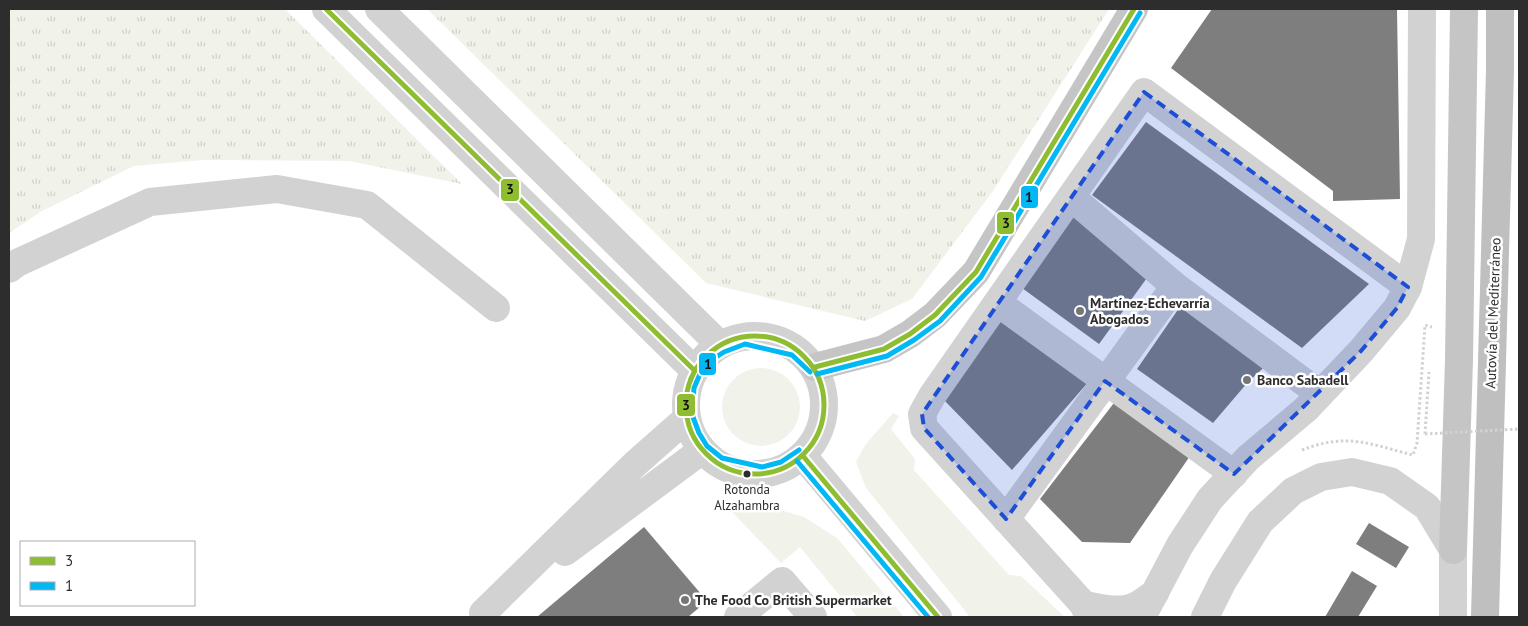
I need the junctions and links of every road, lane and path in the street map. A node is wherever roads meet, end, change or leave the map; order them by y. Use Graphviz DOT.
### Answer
graph roads {
  1 [pos="326,9"];
  2 [pos="378,9"];
  3 [pos="1134,9"];
  4 [pos="1422,9"];
  5 [pos="1464,9"];
  6 [pos="1500,9"];
  7 [pos="1071,197"];
  8 [pos="9,268"];
  9 [pos="1175,286"];
  10 [pos="1408,287"];
  11 [pos="998,303"];
  12 [pos="496,308"];
  13 [pos="1258,330"];
  14 [pos="1432,336"];
  15 [pos="720,345"];
  16 [pos="1430,366"];
  17 [pos="814,367"];
  18 [pos="694,370"];
  19 [pos="1106,381"];
  20 [pos="1324,389"];
  21 [pos="686,419"];
  22 [pos="1519,429"];
  23 [pos="701,451"];
  24 [pos="1294,452"];
  25 [pos="803,456"];
  26 [pos="1234,474"];
  27 [pos="1006,519"];
  28 [pos="1454,550"];
  29 [pos="1155,593"];
  30 [pos="1086,611"];
  31 [pos="481,615"];
  32 [pos="738,617"];
  33 [pos="813,617"];
  34 [pos="938,617"];
  35 [pos="1142,617"];
  36 [pos="1205,617"];
  37 [pos="1453,617"];
  38 [pos="1484,617"];
  1 -- 18 [label="street"];
  2 -- 15 [label="street"];
  3 -- 17 [label="main road"];
  4 -- 10 [label="street"];
  5 -- 28 [label="main road"];
  6 -- 38 [label="highway, Autovía del Mediterráneo"];
  7 -- 9 [label="street"];
  7 -- 10 [label="street"];
  7 -- 11 [label="street"];
  8 -- 12 [label="street"];
  9 -- 19 [label="street"];
  9 -- 20 [label="street"];
  10 -- 20 [label="street"];
  11 -- 19 [label="street"];
  11 -- 27 [label="street"];
  13 -- 20 [label="street"];
  14 -- 24 [label="path"];
  15 -- 17 [label="street"];
  15 -- 18 [label="street"];
  16 -- 22 [label="path, bridge"];
  17 -- 25 [label="street"];
  18 -- 21 [label="street"];
  19 -- 26 [label="street"];
  19 -- 27 [label="street"];
  20 -- 26 [label="street"];
  21 -- 23 [label="street"];
  21 -- 31 [label="street"];
  23 -- 25 [label="street"];
  23 -- 31 [label="street"];
  25 -- 34 [label="street"];
  26 -- 29 [label="street"];
  27 -- 30 [label="street"];
  28 -- 36 [label="street"];
  28 -- 37 [label="street"];
  29 -- 30 [label="street"];
  29 -- 35 [label="street"];
  32 -- 33 [label="street"];
}
